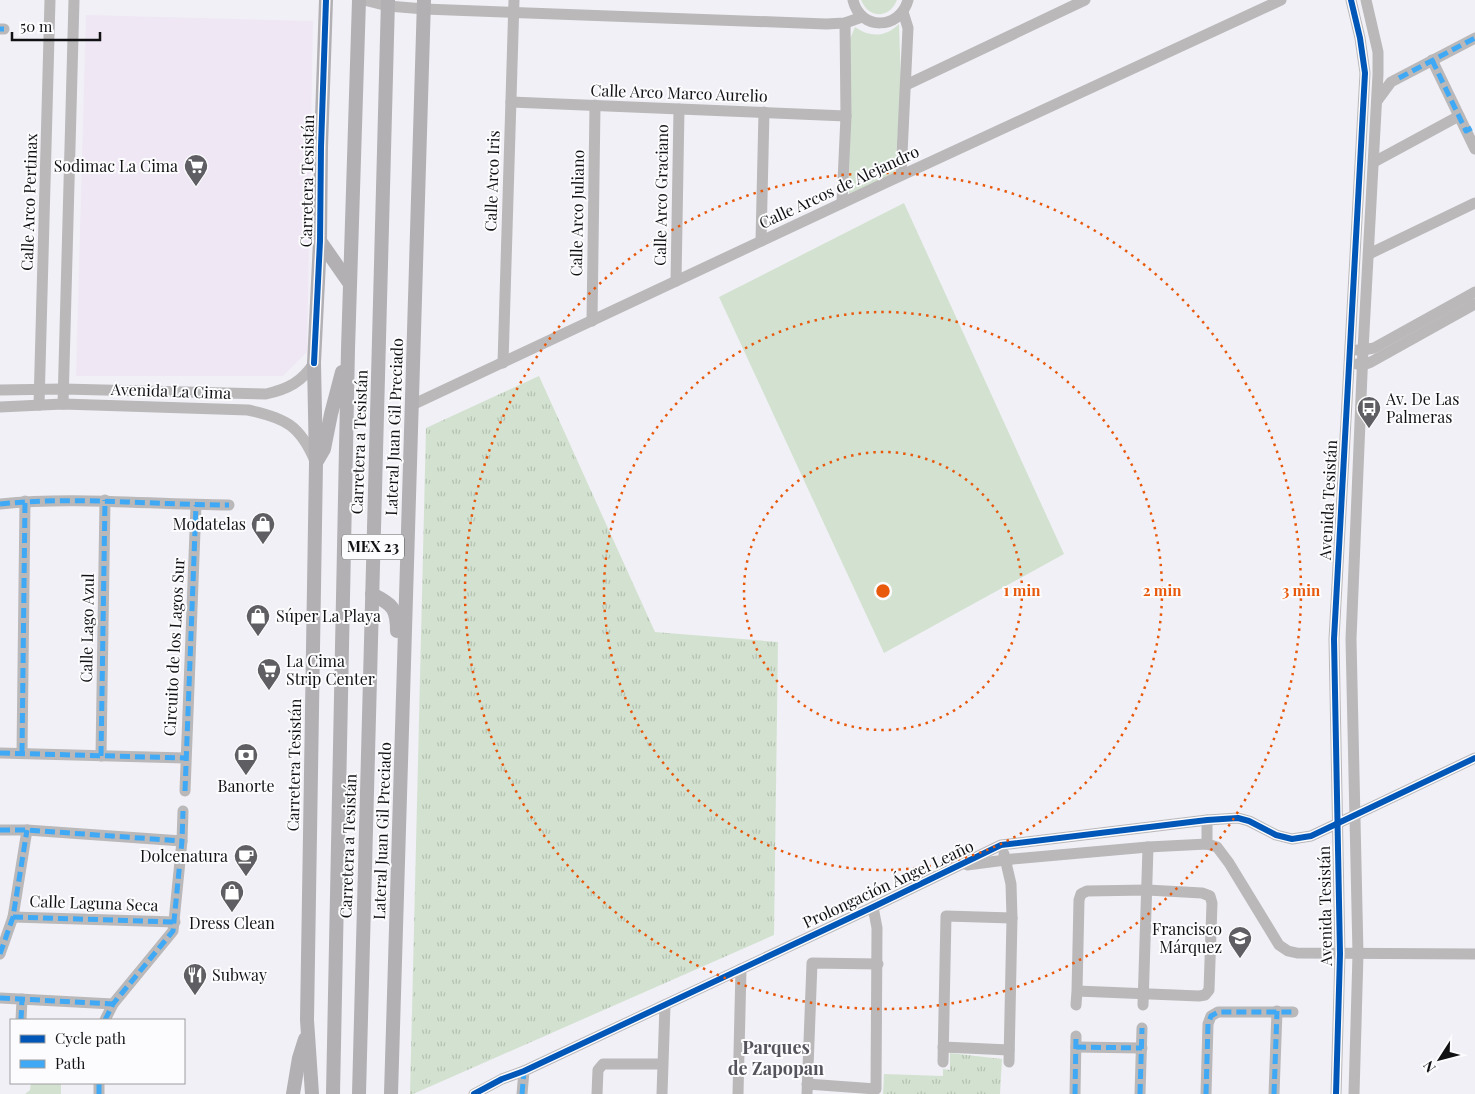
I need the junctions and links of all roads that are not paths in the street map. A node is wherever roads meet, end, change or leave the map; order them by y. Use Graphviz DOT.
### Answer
graph roads {
  1 [pos="50,0"];
  2 [pos="74,0"];
  3 [pos="326,0"];
  4 [pos="360,0"];
  5 [pos="364,0"];
  6 [pos="514,0"];
  7 [pos="854,0"];
  8 [pos="908,0"];
  9 [pos="1085,0"];
  10 [pos="1280,0"];
  11 [pos="1351,0"];
  12 [pos="1366,0"];
  13 [pos="388,3"];
  14 [pos="424,5"];
  15 [pos="514,12"];
  16 [pos="903,12"];
  17 [pos="862,17"];
  18 [pos="845,23"];
  19 [pos="1475,38"];
  20 [pos="1432,60"];
  21 [pos="906,85"];
  22 [pos="1377,101"];
  23 [pos="511,102"];
  24 [pos="595,105"];
  25 [pos="679,109"];
  26 [pos="764,112"];
  27 [pos="846,116"];
  28 [pos="1459,116"];
  29 [pos="1471,128"];
  30 [pos="1475,149"];
  31 [pos="1374,162"];
  32 [pos="901,175"];
  33 [pos="842,203"];
  34 [pos="1475,203"];
  35 [pos="761,241"];
  36 [pos="320,242"];
  37 [pos="1369,254"];
  38 [pos="676,281"];
  39 [pos="350,284"];
  40 [pos="1475,292"];
  41 [pos="1475,304"];
  42 [pos="592,321"];
  43 [pos="348,349"];
  44 [pos="1350,350"];
  45 [pos="1363,350"];
  46 [pos="503,362"];
  47 [pos="314,363"];
  48 [pos="1349,364"];
  49 [pos="1363,365"];
  50 [pos="39,389"];
  51 [pos="63,389"];
  52 [pos="0,390"];
  53 [pos="227,392"];
  54 [pos="63,404"];
  55 [pos="39,405"];
  56 [pos="412,405"];
  57 [pos="0,407"];
  58 [pos="228,409"];
  59 [pos="316,463"];
  60 [pos="105,500"];
  61 [pos="25,501"];
  62 [pos="0,504"];
  63 [pos="196,505"];
  64 [pos="230,505"];
  65 [pos="372,594"];
  66 [pos="1475,750"];
  67 [pos="0,753"];
  68 [pos="22,753"];
  69 [pos="101,756"];
  70 [pos="185,758"];
  71 [pos="1475,758"];
  72 [pos="184,791"];
  73 [pos="400,796"];
  74 [pos="183,811"];
  75 [pos="1355,815"];
  76 [pos="1207,820"];
  77 [pos="1337,823"];
  78 [pos="0,830"];
  79 [pos="27,830"];
  80 [pos="182,841"];
  81 [pos="1207,844"];
  82 [pos="1001,846"];
  83 [pos="1148,847"];
  84 [pos="1005,860"];
  85 [pos="958,866"];
  86 [pos="1147,890"];
  87 [pos="873,907"];
  88 [pos="13,917"];
  89 [pos="1012,918"];
  90 [pos="175,922"];
  91 [pos="0,954"];
  92 [pos="1340,954"];
  93 [pos="1358,954"];
  94 [pos="1475,954"];
  95 [pos="878,964"];
  96 [pos="741,969"];
  97 [pos="1077,991"];
  98 [pos="0,998"];
  99 [pos="22,999"];
  100 [pos="1143,999"];
  101 [pos="113,1004"];
  102 [pos="665,1005"];
  103 [pos="1076,1005"];
  104 [pos="1277,1011"];
  105 [pos="1293,1012"];
  106 [pos="21,1019"];
  107 [pos="106,1019"];
  108 [pos="307,1026"];
  109 [pos="1142,1028"];
  110 [pos="944,1047"];
  111 [pos="1142,1048"];
  112 [pos="943,1062"];
  113 [pos="662,1064"];
  114 [pos="524,1071"];
  115 [pos="807,1089"];
  116 [pos="293,1094"];
  117 [pos="312,1094"];
  118 [pos="333,1094"];
  119 [pos="358,1094"];
  120 [pos="392,1094"];
  121 [pos="474,1094"];
  122 [pos="522,1094"];
  123 [pos="597,1094"];
  124 [pos="662,1094"];
  125 [pos="738,1094"];
  126 [pos="1075,1094"];
  127 [pos="1140,1094"];
  128 [pos="1206,1094"];
  129 [pos="1274,1094"];
  130 [pos="1336,1094"];
  131 [pos="1354,1094"];
  1 -- 50 [label="street, Calle Arco Pertinax"];
  2 -- 51 [label="street"];
  3 -- 36 [label="main road, Carretera Tesistán"];
  4 -- 39 [label="main road, Carretera a Tesistán / MEX 23"];
  5 -- 13 [label="street"];
  6 -- 15 [label="street, Calle Arco Iris"];
  7 -- 17 [label="street"];
  8 -- 16 [label="street"];
  9 -- 21 [label="street"];
  10 -- 32 [label="street, Calle Arcos de Alejandro"];
  11 -- 44 [label="street, Avenida Tesistán"];
  12 -- 22 [label="street, Avenida Tesistán"];
  13 -- 14 [label="street"];
  13 -- 65 [label="main road, Carretera a Tesistán / MEX 23"];
  14 -- 15 [label="street"];
  14 -- 56 [label="main road, Lateral Juan Gil Preciado"];
  15 -- 18 [label="street"];
  15 -- 23 [label="street, Calle Arco Iris"];
  16 -- 17 [label="street"];
  16 -- 21 [label="street"];
  17 -- 18 [label="street"];
  18 -- 27 [label="street"];
  19 -- 20 [label="street"];
  20 -- 22 [label="street"];
  20 -- 28 [label="street"];
  21 -- 32 [label="street"];
  22 -- 31 [label="street, Avenida Tesistán"];
  23 -- 24 [label="street, Calle Arco Marco Aurelio"];
  23 -- 46 [label="street, Calle Arco Iris"];
  24 -- 25 [label="street, Calle Arco Marco Aurelio"];
  24 -- 42 [label="street, Calle Arco Juliano"];
  25 -- 26 [label="street, Calle Arco Marco Aurelio"];
  25 -- 38 [label="street, Calle Arco Graciano"];
  26 -- 27 [label="street, Calle Arco Marco Aurelio"];
  26 -- 35 [label="street"];
  27 -- 33 [label="street"];
  28 -- 29 [label="street"];
  28 -- 31 [label="street"];
  29 -- 30 [label="street"];
  31 -- 37 [label="street, Avenida Tesistán"];
  32 -- 33 [label="street, Calle Arcos de Alejandro"];
  33 -- 35 [label="street, Calle Arcos de Alejandro"];
  34 -- 37 [label="street"];
  35 -- 38 [label="street, Calle Arcos de Alejandro"];
  36 -- 39 [label="main road"];
  36 -- 47 [label="main road, Carretera Tesistán"];
  37 -- 45 [label="street, Avenida Tesistán"];
  38 -- 42 [label="street, Calle Arcos de Alejandro"];
  39 -- 43 [label="main road, Carretera a Tesistán / MEX 23"];
  40 -- 45 [label="street"];
  41 -- 49 [label="street"];
  42 -- 46 [label="street, Calle Arcos de Alejandro"];
  43 -- 59 [label="main road"];
  43 -- 118 [label="main road, Carretera a Tesistán / MEX 23"];
  44 -- 45 [label="street"];
  44 -- 48 [label="street, Avenida Tesistán"];
  45 -- 49 [label="street, Avenida Tesistán"];
  46 -- 56 [label="street, Calle Arcos de Alejandro"];
  47 -- 53 [label="street, Avenida La Cima"];
  47 -- 59 [label="main road, Carretera Tesistán"];
  48 -- 49 [label="street"];
  48 -- 77 [label="street, Avenida Tesistán"];
  49 -- 75 [label="street, Avenida Tesistán"];
  50 -- 51 [label="street, Avenida La Cima"];
  50 -- 52 [label="street, Avenida La Cima"];
  50 -- 55 [label="street, Calle Arco Pertinax"];
  51 -- 53 [label="street, Avenida La Cima"];
  51 -- 54 [label="street"];
  53 -- 58 [label="street"];
  54 -- 55 [label="street, Avenida La Cima"];
  54 -- 58 [label="street, Avenida La Cima"];
  55 -- 57 [label="street, Avenida La Cima"];
  56 -- 73 [label="main road, Lateral Juan Gil Preciado"];
  58 -- 59 [label="street, Avenida La Cima"];
  59 -- 108 [label="main road, Carretera Tesistán"];
  60 -- 61 [label="street"];
  60 -- 63 [label="street"];
  60 -- 69 [label="street, Calle Lago Azul"];
  61 -- 62 [label="street"];
  61 -- 68 [label="street"];
  63 -- 64 [label="street"];
  63 -- 70 [label="street, Circuito de los Lagos Sur"];
  65 -- 73 [label="main road"];
  65 -- 119 [label="main road, Carretera a Tesistán / MEX 23"];
  66 -- 71 [label="street"];
  67 -- 68 [label="street"];
  68 -- 69 [label="street"];
  69 -- 70 [label="street"];
  70 -- 72 [label="street, Circuito de los Lagos Sur"];
  71 -- 75 [label="street, Prolongación Ángel Leaño"];
  73 -- 120 [label="main road, Lateral Juan Gil Preciado"];
  74 -- 80 [label="street"];
  75 -- 77 [label="street, Prolongación Ángel Leaño"];
  75 -- 93 [label="street, Avenida Tesistán"];
  76 -- 77 [label="street, Prolongación Ángel Leaño"];
  76 -- 81 [label="street"];
  76 -- 82 [label="street, Prolongación Ángel Leaño"];
  77 -- 92 [label="street, Avenida Tesistán"];
  78 -- 79 [label="street"];
  79 -- 80 [label="street"];
  79 -- 88 [label="street"];
  80 -- 90 [label="street"];
  81 -- 83 [label="street, Prolongación Ángel Leaño"];
  81 -- 92 [label="street"];
  82 -- 84 [label="street"];
  82 -- 85 [label="street, Prolongación Ángel Leaño"];
  83 -- 84 [label="street, Prolongación Ángel Leaño"];
  83 -- 86 [label="street"];
  84 -- 85 [label="street, Prolongación Ángel Leaño"];
  84 -- 89 [label="street"];
  85 -- 87 [label="street, Prolongación Ángel Leaño"];
  86 -- 97 [label="street"];
  86 -- 100 [label="street"];
  86 -- 100 [label="street"];
  87 -- 95 [label="street"];
  87 -- 96 [label="street, Prolongación Ángel Leaño"];
  88 -- 90 [label="street, Calle Laguna Seca"];
  88 -- 91 [label="street"];
  89 -- 110 [label="street"];
  89 -- 110 [label="street"];
  90 -- 101 [label="street"];
  92 -- 93 [label="street"];
  92 -- 130 [label="street, Avenida Tesistán"];
  93 -- 94 [label="street"];
  93 -- 131 [label="street, Avenida Tesistán"];
  95 -- 115 [label="street"];
  95 -- 115 [label="street"];
  96 -- 102 [label="street, Prolongación Ángel Leaño"];
  96 -- 125 [label="street"];
  97 -- 100 [label="street"];
  97 -- 103 [label="street"];
  98 -- 99 [label="street"];
  99 -- 101 [label="street"];
  99 -- 106 [label="street"];
  101 -- 107 [label="street"];
  102 -- 113 [label="street"];
  102 -- 114 [label="street, Prolongación Ángel Leaño"];
  104 -- 105 [label="street"];
  104 -- 128 [label="street"];
  104 -- 129 [label="street"];
  108 -- 116 [label="main road"];
  108 -- 117 [label="main road"];
  109 -- 111 [label="street"];
  110 -- 112 [label="street"];
  111 -- 126 [label="street"];
  111 -- 127 [label="street"];
  113 -- 123 [label="street"];
  113 -- 124 [label="street"];
  114 -- 121 [label="street, Prolongación Ángel Leaño"];
  114 -- 122 [label="street"];
}
